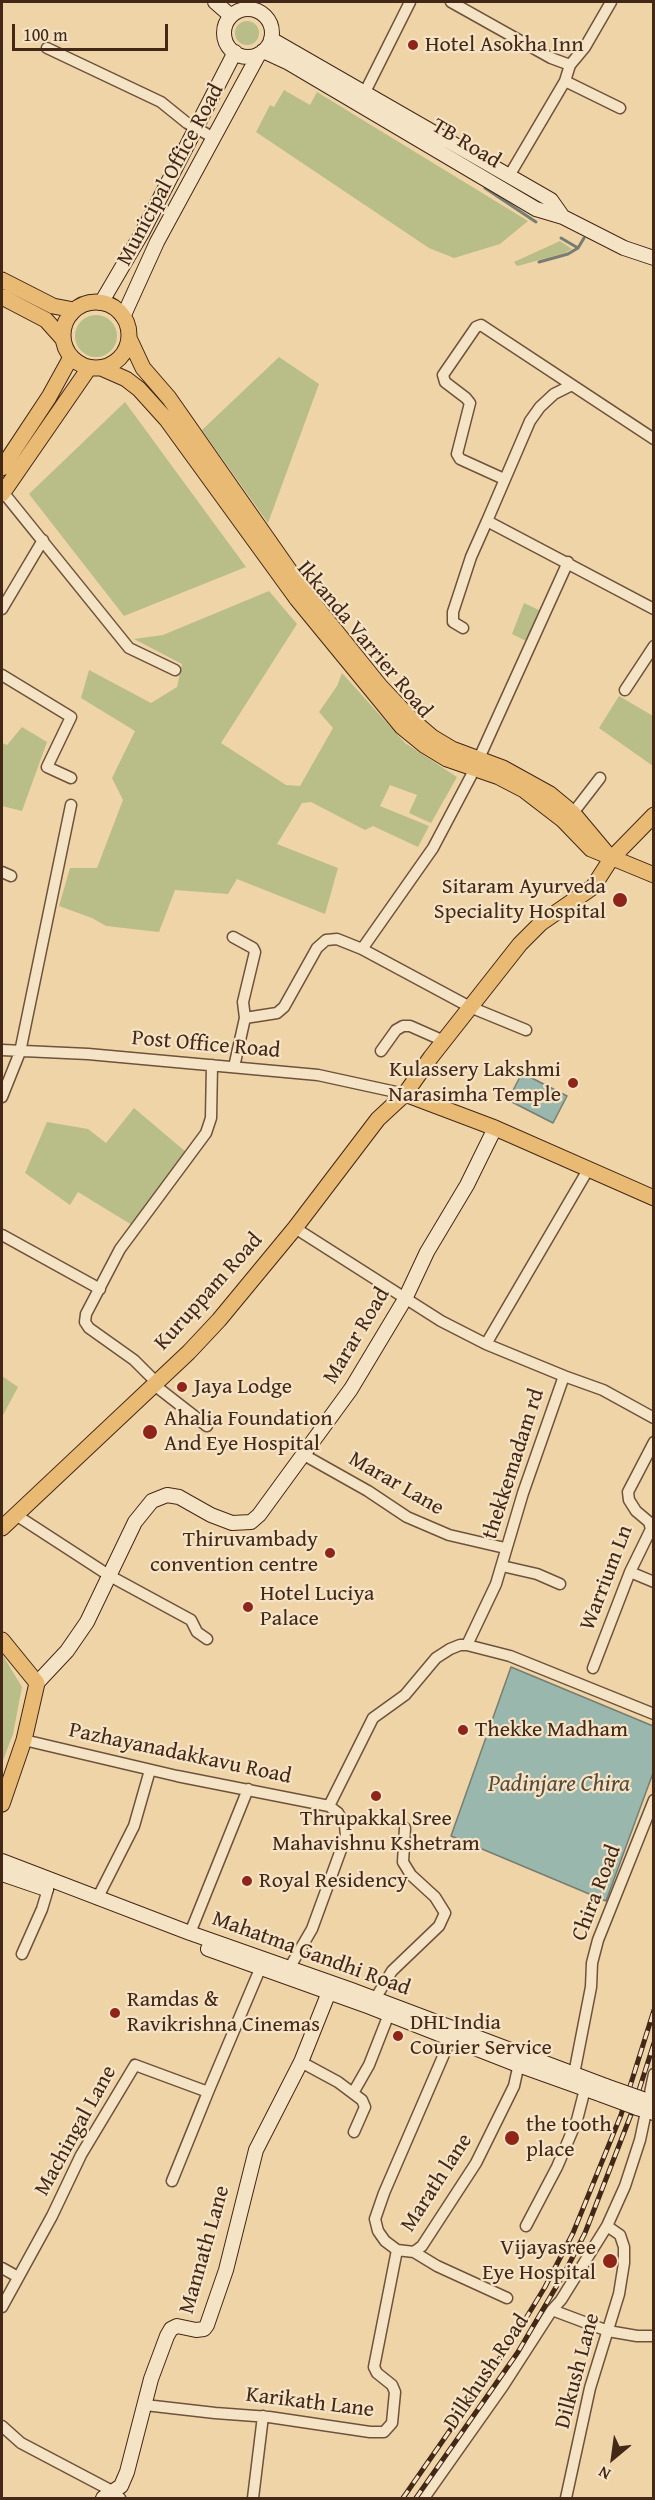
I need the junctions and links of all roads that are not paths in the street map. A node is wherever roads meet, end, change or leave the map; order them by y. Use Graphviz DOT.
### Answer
graph roads {
  1 [pos="215,2"];
  2 [pos="410,2"];
  3 [pos="451,2"];
  4 [pos="611,2"];
  5 [pos="246,5"];
  6 [pos="266,8"];
  7 [pos="231,16"];
  8 [pos="271,39"];
  9 [pos="47,48"];
  10 [pos="235,52"];
  11 [pos="261,53"];
  12 [pos="570,65"];
  13 [pos="565,81"];
  14 [pos="365,92"];
  15 [pos="620,108"];
  16 [pos="197,128"];
  17 [pos="214,138"];
  18 [pos="509,176"];
  19 [pos="563,217"];
  20 [pos="654,258"];
  21 [pos="2,280"];
  22 [pos="2,297"];
  23 [pos="101,303"];
  24 [pos="74,310"];
  25 [pos="123,317"];
  26 [pos="129,338"];
  27 [pos="63,339"];
  28 [pos="71,357"];
  29 [pos="95,368"];
  30 [pos="572,385"];
  31 [pos="654,439"];
  32 [pos="2,468"];
  33 [pos="504,480"];
  34 [pos="2,493"];
  35 [pos="487,521"];
  36 [pos="43,540"];
  37 [pos="567,562"];
  38 [pos="2,609"];
  39 [pos="654,609"];
  40 [pos="463,628"];
  41 [pos="654,646"];
  42 [pos="175,670"];
  43 [pos="2,675"];
  44 [pos="625,690"];
  45 [pos="476,765"];
  46 [pos="71,778"];
  47 [pos="600,778"];
  48 [pos="71,805"];
  49 [pos="573,813"];
  50 [pos="654,815"];
  51 [pos="611,859"];
  52 [pos="654,875"];
  53 [pos="233,938"];
  54 [pos="362,949"];
  55 [pos="470,1007"];
  56 [pos="245,1018"];
  57 [pos="526,1030"];
  58 [pos="444,1041"];
  59 [pos="2,1050"];
  60 [pos="381,1051"];
  61 [pos="20,1052"];
  62 [pos="212,1065"];
  63 [pos="234,1067"];
  64 [pos="405,1094"];
  65 [pos="2,1097"];
  66 [pos="495,1128"];
  67 [pos="589,1168"];
  68 [pos="654,1198"];
  69 [pos="295,1228"];
  70 [pos="2,1235"];
  71 [pos="100,1289"];
  72 [pos="405,1299"];
  73 [pos="486,1344"];
  74 [pos="564,1376"];
  75 [pos="154,1383"];
  76 [pos="654,1418"];
  77 [pos="207,1426"];
  78 [pos="654,1442"];
  79 [pos="304,1455"];
  80 [pos="636,1511"];
  81 [pos="16,1515"];
  82 [pos="654,1515"];
  83 [pos="2,1528"];
  84 [pos="506,1548"];
  85 [pos="502,1566"];
  86 [pos="630,1572"];
  87 [pos="110,1576"];
  88 [pos="654,1582"];
  89 [pos="560,1584"];
  90 [pos="207,1639"];
  91 [pos="2,1640"];
  92 [pos="467,1645"];
  93 [pos="593,1668"];
  94 [pos="37,1683"];
  95 [pos="654,1714"];
  96 [pos="24,1740"];
  97 [pos="150,1770"];
  98 [pos="248,1789"];
  99 [pos="654,1800"];
  100 [pos="2,1803"];
  101 [pos="329,1806"];
  102 [pos="405,1828"];
  103 [pos="2,1861"];
  104 [pos="2,1874"];
  105 [pos="48,1889"];
  106 [pos="98,1899"];
  107 [pos="190,1933"];
  108 [pos="22,1954"];
  109 [pos="260,1969"];
  110 [pos="287,1972"];
  111 [pos="330,1987"];
  112 [pos="375,1999"];
  113 [pos="389,2014"];
  114 [pos="451,2038"];
  115 [pos="520,2060"];
  116 [pos="301,2062"];
  117 [pos="574,2074"];
  118 [pos="654,2074"];
  119 [pos="585,2089"];
  120 [pos="604,2090"];
  121 [pos="208,2092"];
  122 [pos="353,2093"];
  123 [pos="647,2106"];
  124 [pos="354,2132"];
  125 [pos="172,2181"];
  126 [pos="526,2226"];
  127 [pos="606,2226"];
  128 [pos="397,2250"];
  129 [pos="414,2252"];
  130 [pos="2,2268"];
  131 [pos="18,2277"];
  132 [pos="507,2298"];
  133 [pos="2,2307"];
  134 [pos="552,2310"];
  135 [pos="608,2331"];
  136 [pos="654,2336"];
  137 [pos="145,2405"];
  138 [pos="263,2416"];
  139 [pos="2,2426"];
  140 [pos="112,2496"];
  141 [pos="253,2499"];
  142 [pos="424,2499"];
  143 [pos="566,2499"];
  1 -- 7 [label="main road"];
  2 -- 14 [label="street"];
  3 -- 12 [label="street"];
  4 -- 12 [label="street"];
  5 -- 6 [label="main road"];
  5 -- 7 [label="main road"];
  6 -- 8 [label="main road"];
  7 -- 10 [label="main road"];
  8 -- 11 [label="main road"];
  8 -- 14 [label="main road"];
  9 -- 16 [label="street"];
  10 -- 11 [label="main road"];
  10 -- 16 [label="main road"];
  11 -- 17 [label="main road, Municipal Office Road"];
  11 -- 19 [label="main road, TB Road"];
  12 -- 13 [label="street"];
  13 -- 15 [label="street"];
  13 -- 18 [label="street"];
  14 -- 18 [label="main road"];
  16 -- 17 [label="street"];
  16 -- 23 [label="main road"];
  17 -- 25 [label="main road, Municipal Office Road"];
  18 -- 19 [label="main road"];
  19 -- 20 [label="main road, TB Road"];
  21 -- 24 [label="main road"];
  22 -- 27 [label="main road"];
  23 -- 24 [label="main road"];
  23 -- 25 [label="main road"];
  24 -- 27 [label="main road"];
  25 -- 26 [label="main road"];
  26 -- 29 [label="main road"];
  26 -- 45 [label="main road, Ikkanda Varrier Road"];
  27 -- 28 [label="main road"];
  28 -- 29 [label="main road"];
  28 -- 32 [label="main road"];
  29 -- 34 [label="main road"];
  29 -- 45 [label="main road, Ikkanda Varrier Road"];
  30 -- 31 [label="street"];
  30 -- 33 [label="street"];
  30 -- 33 [label="street"];
  33 -- 35 [label="street"];
  34 -- 36 [label="street"];
  35 -- 37 [label="street"];
  35 -- 40 [label="street"];
  36 -- 38 [label="street"];
  36 -- 42 [label="street"];
  37 -- 39 [label="street"];
  37 -- 45 [label="street"];
  41 -- 44 [label="street"];
  43 -- 46 [label="street"];
  45 -- 49 [label="main road, Ikkanda Varrier Road"];
  45 -- 51 [label="main road, Ikkanda Varrier Road"];
  45 -- 54 [label="street"];
  47 -- 49 [label="street"];
  48 -- 61 [label="street"];
  49 -- 51 [label="main road, Ikkanda Varrier Road"];
  50 -- 51 [label="main road, Kuruppam Road"];
  51 -- 52 [label="main road"];
  51 -- 55 [label="main road, Kuruppam Road"];
  53 -- 56 [label="street"];
  54 -- 55 [label="street"];
  54 -- 56 [label="street"];
  55 -- 57 [label="street"];
  55 -- 58 [label="main road, Kuruppam Road"];
  56 -- 63 [label="street"];
  58 -- 60 [label="street"];
  58 -- 64 [label="main road, Kuruppam Road"];
  59 -- 61 [label="street, Post Office Road"];
  61 -- 62 [label="street, Post Office Road"];
  61 -- 65 [label="street"];
  62 -- 63 [label="street, Post Office Road"];
  62 -- 71 [label="street"];
  63 -- 64 [label="street, Post Office Road"];
  64 -- 66 [label="main road"];
  64 -- 69 [label="main road, Kuruppam Road"];
  66 -- 67 [label="main road"];
  66 -- 72 [label="main road, Marar Road"];
  67 -- 68 [label="main road"];
  67 -- 73 [label="street"];
  69 -- 72 [label="street, thekkemadam rd"];
  69 -- 75 [label="main road, Kuruppam Road"];
  70 -- 71 [label="street"];
  71 -- 75 [label="street"];
  72 -- 73 [label="street, thekkemadam rd"];
  72 -- 79 [label="main road, Marar Road"];
  73 -- 74 [label="street, thekkemadam rd"];
  74 -- 76 [label="street"];
  74 -- 84 [label="street, thekkemadam rd"];
  75 -- 77 [label="street"];
  75 -- 81 [label="main road, Kuruppam Road"];
  78 -- 80 [label="street, Warrium Ln"];
  79 -- 84 [label="street, Marar Lane"];
  79 -- 87 [label="main road, Marar Road"];
  80 -- 82 [label="street"];
  80 -- 86 [label="street, Warrium Ln"];
  81 -- 83 [label="main road, Kuruppam Road"];
  81 -- 87 [label="street"];
  84 -- 85 [label="street, thekkemadam rd"];
  85 -- 89 [label="street"];
  85 -- 92 [label="street, thekkemadam rd"];
  86 -- 88 [label="street"];
  86 -- 93 [label="street, Warrium Ln"];
  87 -- 90 [label="street"];
  87 -- 94 [label="main road, Marar Road"];
  91 -- 94 [label="main road"];
  92 -- 95 [label="street"];
  92 -- 101 [label="street"];
  94 -- 96 [label="main road"];
  96 -- 97 [label="street, Pazhayanadakkavu Road"];
  96 -- 100 [label="main road"];
  97 -- 98 [label="street, Pazhayanadakkavu Road"];
  97 -- 106 [label="street"];
  98 -- 101 [label="street, Pazhayanadakkavu Road"];
  98 -- 107 [label="street"];
  99 -- 117 [label="street, Chira Road"];
  101 -- 110 [label="street"];
  102 -- 112 [label="street"];
  103 -- 106 [label="main road, Mahatma Gandhi Road"];
  104 -- 105 [label="main road, Mahatma Gandhi Road"];
  105 -- 108 [label="street"];
  105 -- 109 [label="main road, Mahatma Gandhi Road"];
  106 -- 107 [label="main road, Mahatma Gandhi Road"];
  107 -- 110 [label="main road, Mahatma Gandhi Road"];
  109 -- 110 [label="main road, Mahatma Gandhi Road"];
  109 -- 121 [label="street"];
  110 -- 111 [label="main road, Mahatma Gandhi Road"];
  111 -- 112 [label="main road, Mahatma Gandhi Road"];
  111 -- 113 [label="main road, Mahatma Gandhi Road"];
  111 -- 116 [label="main road, Mannath Lane"];
  112 -- 115 [label="main road, Mahatma Gandhi Road"];
  113 -- 114 [label="main road, Mahatma Gandhi Road"];
  113 -- 122 [label="street"];
  114 -- 115 [label="main road, Mahatma Gandhi Road"];
  114 -- 128 [label="street, Marath lane"];
  115 -- 117 [label="main road, Mahatma Gandhi Road"];
  115 -- 119 [label="main road, Mahatma Gandhi Road"];
  115 -- 129 [label="street, Marath lane"];
  116 -- 122 [label="street"];
  116 -- 137 [label="main road, Mannath Lane"];
  117 -- 120 [label="main road, Mahatma Gandhi Road"];
  118 -- 123 [label="street, Dilkhush Road"];
  119 -- 120 [label="main road, Mahatma Gandhi Road"];
  119 -- 126 [label="street"];
  120 -- 123 [label="main road, bridge"];
  121 -- 125 [label="street"];
  121 -- 131 [label="street, Machingal Lane"];
  122 -- 124 [label="street"];
  123 -- 127 [label="street, Dilkhush Road"];
  127 -- 134 [label="street, Dilkhush Road"];
  127 -- 135 [label="street, Dilkush Lane"];
  128 -- 129 [label="street, Marath lane"];
  128 -- 138 [label="street, Karikath Lane"];
  129 -- 132 [label="street"];
  130 -- 131 [label="street"];
  131 -- 133 [label="street, Machingal Lane"];
  134 -- 135 [label="street"];
  134 -- 142 [label="street, Dilkhush Road"];
  135 -- 136 [label="street"];
  135 -- 143 [label="street, Dilkush Lane"];
  137 -- 138 [label="street, Karikath Lane"];
  137 -- 140 [label="main road, Mannath Lane"];
  138 -- 141 [label="street"];
  139 -- 140 [label="street"];
}
